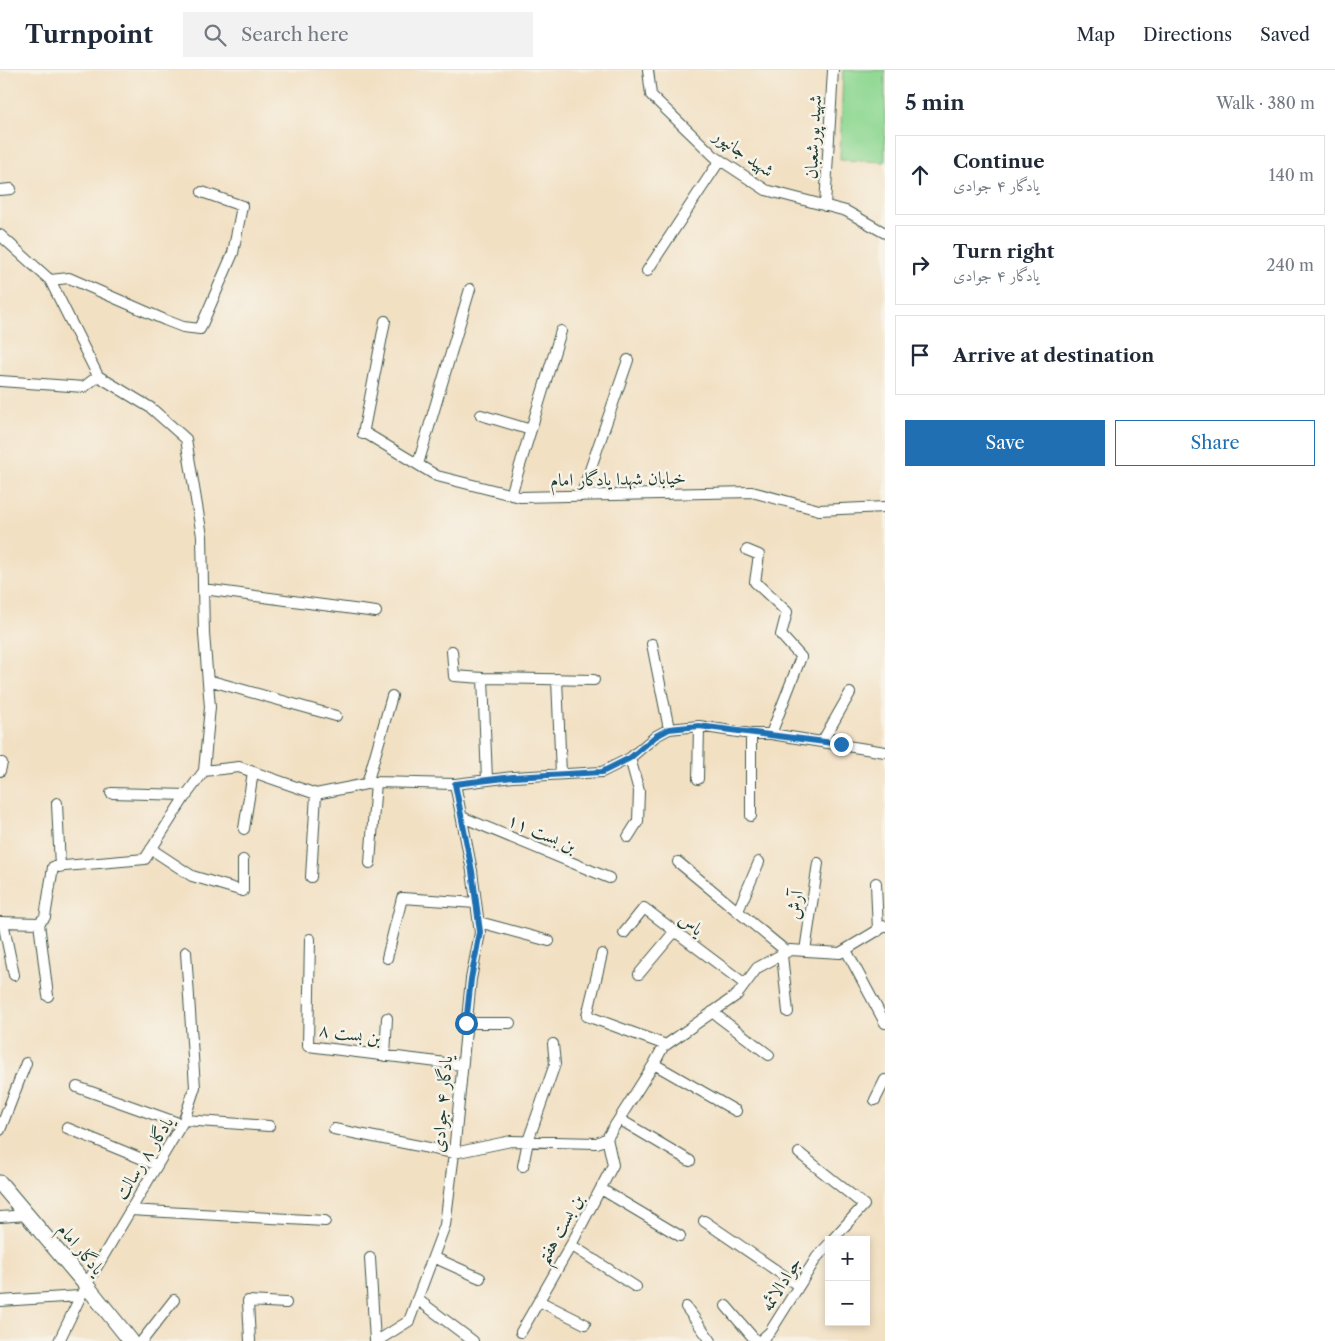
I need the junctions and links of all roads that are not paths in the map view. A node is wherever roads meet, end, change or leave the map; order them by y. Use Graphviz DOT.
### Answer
graph roads {
  1 [pos="648,70"];
  2 [pos="833,70"];
  3 [pos="720,160"];
  4 [pos="202,192"];
  5 [pos="825,206"];
  6 [pos="885,233"];
  7 [pos="0,235"];
  8 [pos="647,272"];
  9 [pos="50,280"];
  10 [pos="470,289"];
  11 [pos="384,323"];
  12 [pos="562,331"];
  13 [pos="628,360"];
  14 [pos="98,376"];
  15 [pos="0,381"];
  16 [pos="481,414"];
  17 [pos="531,430"];
  18 [pos="418,464"];
  19 [pos="511,495"];
  20 [pos="580,496"];
  21 [pos="885,507"];
  22 [pos="747,550"];
  23 [pos="203,589"];
  24 [pos="376,612"];
  25 [pos="652,644"];
  26 [pos="452,651"];
  27 [pos="484,678"];
  28 [pos="557,679"];
  29 [pos="208,680"];
  30 [pos="594,680"];
  31 [pos="850,692"];
  32 [pos="392,696"];
  33 [pos="336,716"];
  34 [pos="699,726"];
  35 [pos="669,729"];
  36 [pos="751,734"];
  37 [pos="771,734"];
  38 [pos="822,742"];
  39 [pos="885,752"];
  40 [pos="630,758"];
  41 [pos="0,763"];
  42 [pos="0,771"];
  43 [pos="204,771"];
  44 [pos="253,772"];
  45 [pos="561,774"];
  46 [pos="698,779"];
  47 [pos="487,780"];
  48 [pos="371,783"];
  49 [pos="455,784"];
  50 [pos="111,793"];
  51 [pos="316,794"];
  52 [pos="187,795"];
  53 [pos="57,804"];
  54 [pos="751,816"];
  55 [pos="462,817"];
  56 [pos="244,829"];
  57 [pos="628,837"];
  58 [pos="151,849"];
  59 [pos="244,860"];
  60 [pos="678,862"];
  61 [pos="759,862"];
  62 [pos="370,863"];
  63 [pos="818,863"];
  64 [pos="60,867"];
  65 [pos="311,877"];
  66 [pos="609,878"];
  67 [pos="876,883"];
  68 [pos="476,903"];
  69 [pos="738,911"];
  70 [pos="2,922"];
  71 [pos="39,922"];
  72 [pos="479,922"];
  73 [pos="881,928"];
  74 [pos="674,932"];
  75 [pos="624,933"];
  76 [pos="310,939"];
  77 [pos="549,941"];
  78 [pos="846,950"];
  79 [pos="805,951"];
  80 [pos="186,952"];
  81 [pos="785,953"];
  82 [pos="602,954"];
  83 [pos="387,958"];
  84 [pos="639,974"];
  85 [pos="14,975"];
  86 [pos="745,984"];
  87 [pos="48,996"];
  88 [pos="712,1012"];
  89 [pos="788,1012"];
  90 [pos="387,1018"];
  91 [pos="466,1023"];
  92 [pos="510,1023"];
  93 [pos="885,1023"];
  94 [pos="553,1044"];
  95 [pos="666,1045"];
  96 [pos="385,1056"];
  97 [pos="769,1056"];
  98 [pos="26,1062"];
  99 [pos="654,1064"];
  100 [pos="462,1065"];
  101 [pos="885,1080"];
  102 [pos="77,1087"];
  103 [pos="875,1100"];
  104 [pos="736,1111"];
  105 [pos="618,1119"];
  106 [pos="182,1122"];
  107 [pos="269,1126"];
  108 [pos="68,1128"];
  109 [pos="334,1129"];
  110 [pos="0,1130"];
  111 [pos="606,1138"];
  112 [pos="528,1141"];
  113 [pos="454,1153"];
  114 [pos="799,1154"];
  115 [pos="690,1161"];
  116 [pos="157,1165"];
  117 [pos="523,1166"];
  118 [pos="0,1183"];
  119 [pos="601,1189"];
  120 [pos="130,1210"];
  121 [pos="27,1215"];
  122 [pos="0,1217"];
  123 [pos="325,1220"];
  124 [pos="704,1221"];
  125 [pos="680,1236"];
  126 [pos="836,1236"];
  127 [pos="571,1245"];
  128 [pos="825,1248"];
  129 [pos="433,1257"];
  130 [pos="370,1258"];
  131 [pos="480,1278"];
  132 [pos="799,1286"];
  133 [pos="636,1287"];
  134 [pos="83,1291"];
  135 [pos="417,1299"];
  136 [pos="174,1300"];
  137 [pos="0,1301"];
  138 [pos="539,1301"];
  139 [pos="286,1303"];
  140 [pos="726,1306"];
  141 [pos="686,1307"];
  142 [pos="585,1324"];
  143 [pos="521,1332"];
  144 [pos="59,1341"];
  145 [pos="131,1341"];
  146 [pos="142,1341"];
  147 [pos="250,1341"];
  148 [pos="376,1341"];
  149 [pos="473,1341"];
  150 [pos="711,1341"];
  151 [pos="756,1341"];
  152 [pos="760,1341"];
  1 -- 3 [label="street, شهید جانپور"];
  2 -- 5 [label="street, شهید پورشعبان"];
  3 -- 5 [label="street, شهید جانپور"];
  3 -- 8 [label="street"];
  4 -- 9 [label="street"];
  5 -- 6 [label="street, شهید جانپور"];
  7 -- 9 [label="street"];
  9 -- 14 [label="street"];
  10 -- 18 [label="street"];
  11 -- 18 [label="street, خیابان شهدا یادگار امام"];
  12 -- 17 [label="street"];
  13 -- 20 [label="street"];
  14 -- 15 [label="street"];
  14 -- 23 [label="street"];
  16 -- 17 [label="street"];
  17 -- 19 [label="street"];
  18 -- 19 [label="street, خیابان شهدا یادگار امام"];
  19 -- 20 [label="street, خیابان شهدا یادگار امام"];
  20 -- 21 [label="street, خیابان شهدا یادگار امام"];
  22 -- 37 [label="street"];
  23 -- 24 [label="street"];
  23 -- 29 [label="street"];
  25 -- 35 [label="street"];
  26 -- 27 [label="street"];
  27 -- 28 [label="street"];
  27 -- 47 [label="street"];
  28 -- 30 [label="street"];
  28 -- 45 [label="street"];
  29 -- 33 [label="street"];
  29 -- 43 [label="street"];
  31 -- 38 [label="street"];
  32 -- 48 [label="street"];
  34 -- 35 [label="street"];
  34 -- 36 [label="street"];
  34 -- 46 [label="street"];
  35 -- 40 [label="street"];
  36 -- 37 [label="street"];
  36 -- 54 [label="street"];
  37 -- 38 [label="street"];
  38 -- 39 [label="street"];
  40 -- 45 [label="street"];
  40 -- 57 [label="street"];
  41 -- 42 [label="street"];
  43 -- 44 [label="street"];
  43 -- 52 [label="street"];
  44 -- 51 [label="street"];
  44 -- 56 [label="street"];
  45 -- 47 [label="street"];
  47 -- 49 [label="street"];
  48 -- 49 [label="street"];
  48 -- 51 [label="street"];
  48 -- 62 [label="street"];
  49 -- 55 [label="street, یادگار ۴ جوادی"];
  50 -- 52 [label="street"];
  51 -- 65 [label="street"];
  52 -- 58 [label="street"];
  53 -- 64 [label="street"];
  55 -- 66 [label="street, بن بست ۱۱"];
  55 -- 68 [label="street, یادگار ۴ جوادی"];
  58 -- 59 [label="street"];
  58 -- 64 [label="street"];
  60 -- 69 [label="street"];
  61 -- 69 [label="street"];
  63 -- 79 [label="street, آرش"];
  64 -- 71 [label="street"];
  67 -- 73 [label="street"];
  68 -- 72 [label="street, یادگار ۴ جوادی"];
  68 -- 83 [label="street"];
  69 -- 81 [label="street"];
  70 -- 71 [label="street"];
  70 -- 85 [label="street"];
  71 -- 87 [label="street"];
  72 -- 77 [label="street"];
  72 -- 91 [label="street, یادگار ۴ جوادی"];
  73 -- 78 [label="street"];
  74 -- 75 [label="street, یاس"];
  74 -- 84 [label="street"];
  74 -- 86 [label="street, یاس"];
  76 -- 96 [label="street, بن بست ۸"];
  78 -- 79 [label="street"];
  78 -- 93 [label="street"];
  79 -- 81 [label="street"];
  80 -- 106 [label="street"];
  81 -- 86 [label="street"];
  81 -- 89 [label="street"];
  82 -- 95 [label="street"];
  86 -- 88 [label="street"];
  88 -- 95 [label="street"];
  88 -- 97 [label="street"];
  90 -- 96 [label="street"];
  91 -- 92 [label="street"];
  91 -- 100 [label="street, یادگار ۴ جوادی"];
  94 -- 112 [label="street"];
  95 -- 99 [label="street"];
  96 -- 100 [label="street, بن بست ۸"];
  98 -- 110 [label="street"];
  99 -- 104 [label="street"];
  99 -- 105 [label="street"];
  100 -- 113 [label="street, یادگار ۴ جوادی"];
  101 -- 103 [label="street"];
  102 -- 106 [label="street"];
  105 -- 111 [label="street"];
  105 -- 115 [label="street"];
  106 -- 107 [label="street, یادگار ۸ رسالت"];
  106 -- 116 [label="street, یادگار ۸ رسالت"];
  108 -- 116 [label="street"];
  109 -- 113 [label="street"];
  111 -- 112 [label="street"];
  111 -- 119 [label="street, بن بست هفتم"];
  112 -- 113 [label="street"];
  112 -- 117 [label="street"];
  113 -- 129 [label="street, یادگار ۴ جوادی"];
  114 -- 126 [label="street"];
  116 -- 120 [label="street, یادگار ۸ رسالت"];
  118 -- 121 [label="main road, یادگار امام"];
  119 -- 125 [label="street"];
  119 -- 127 [label="street, بن بست هفتم"];
  120 -- 123 [label="street"];
  120 -- 134 [label="street, یادگار ۸ رسالت"];
  121 -- 122 [label="street"];
  121 -- 134 [label="main road, یادگار امام"];
  124 -- 132 [label="street"];
  127 -- 133 [label="street"];
  127 -- 138 [label="street, بن بست هفتم"];
  128 -- 132 [label="street, جوادالائمه"];
  129 -- 131 [label="street"];
  129 -- 135 [label="street, یادگار ۴ جوادی"];
  130 -- 148 [label="street"];
  132 -- 152 [label="street, جوادالائمه"];
  134 -- 137 [label="street"];
  134 -- 144 [label="street, یادگار ۸ رسالت"];
  134 -- 145 [label="main road, یادگار امام"];
  135 -- 148 [label="street, یادگار ۴ جوادی"];
  135 -- 149 [label="street"];
  136 -- 146 [label="street"];
  138 -- 142 [label="street"];
  138 -- 143 [label="street, بن بست هفتم"];
  139 -- 147 [label="street"];
  140 -- 151 [label="street"];
  141 -- 150 [label="street"];
}
